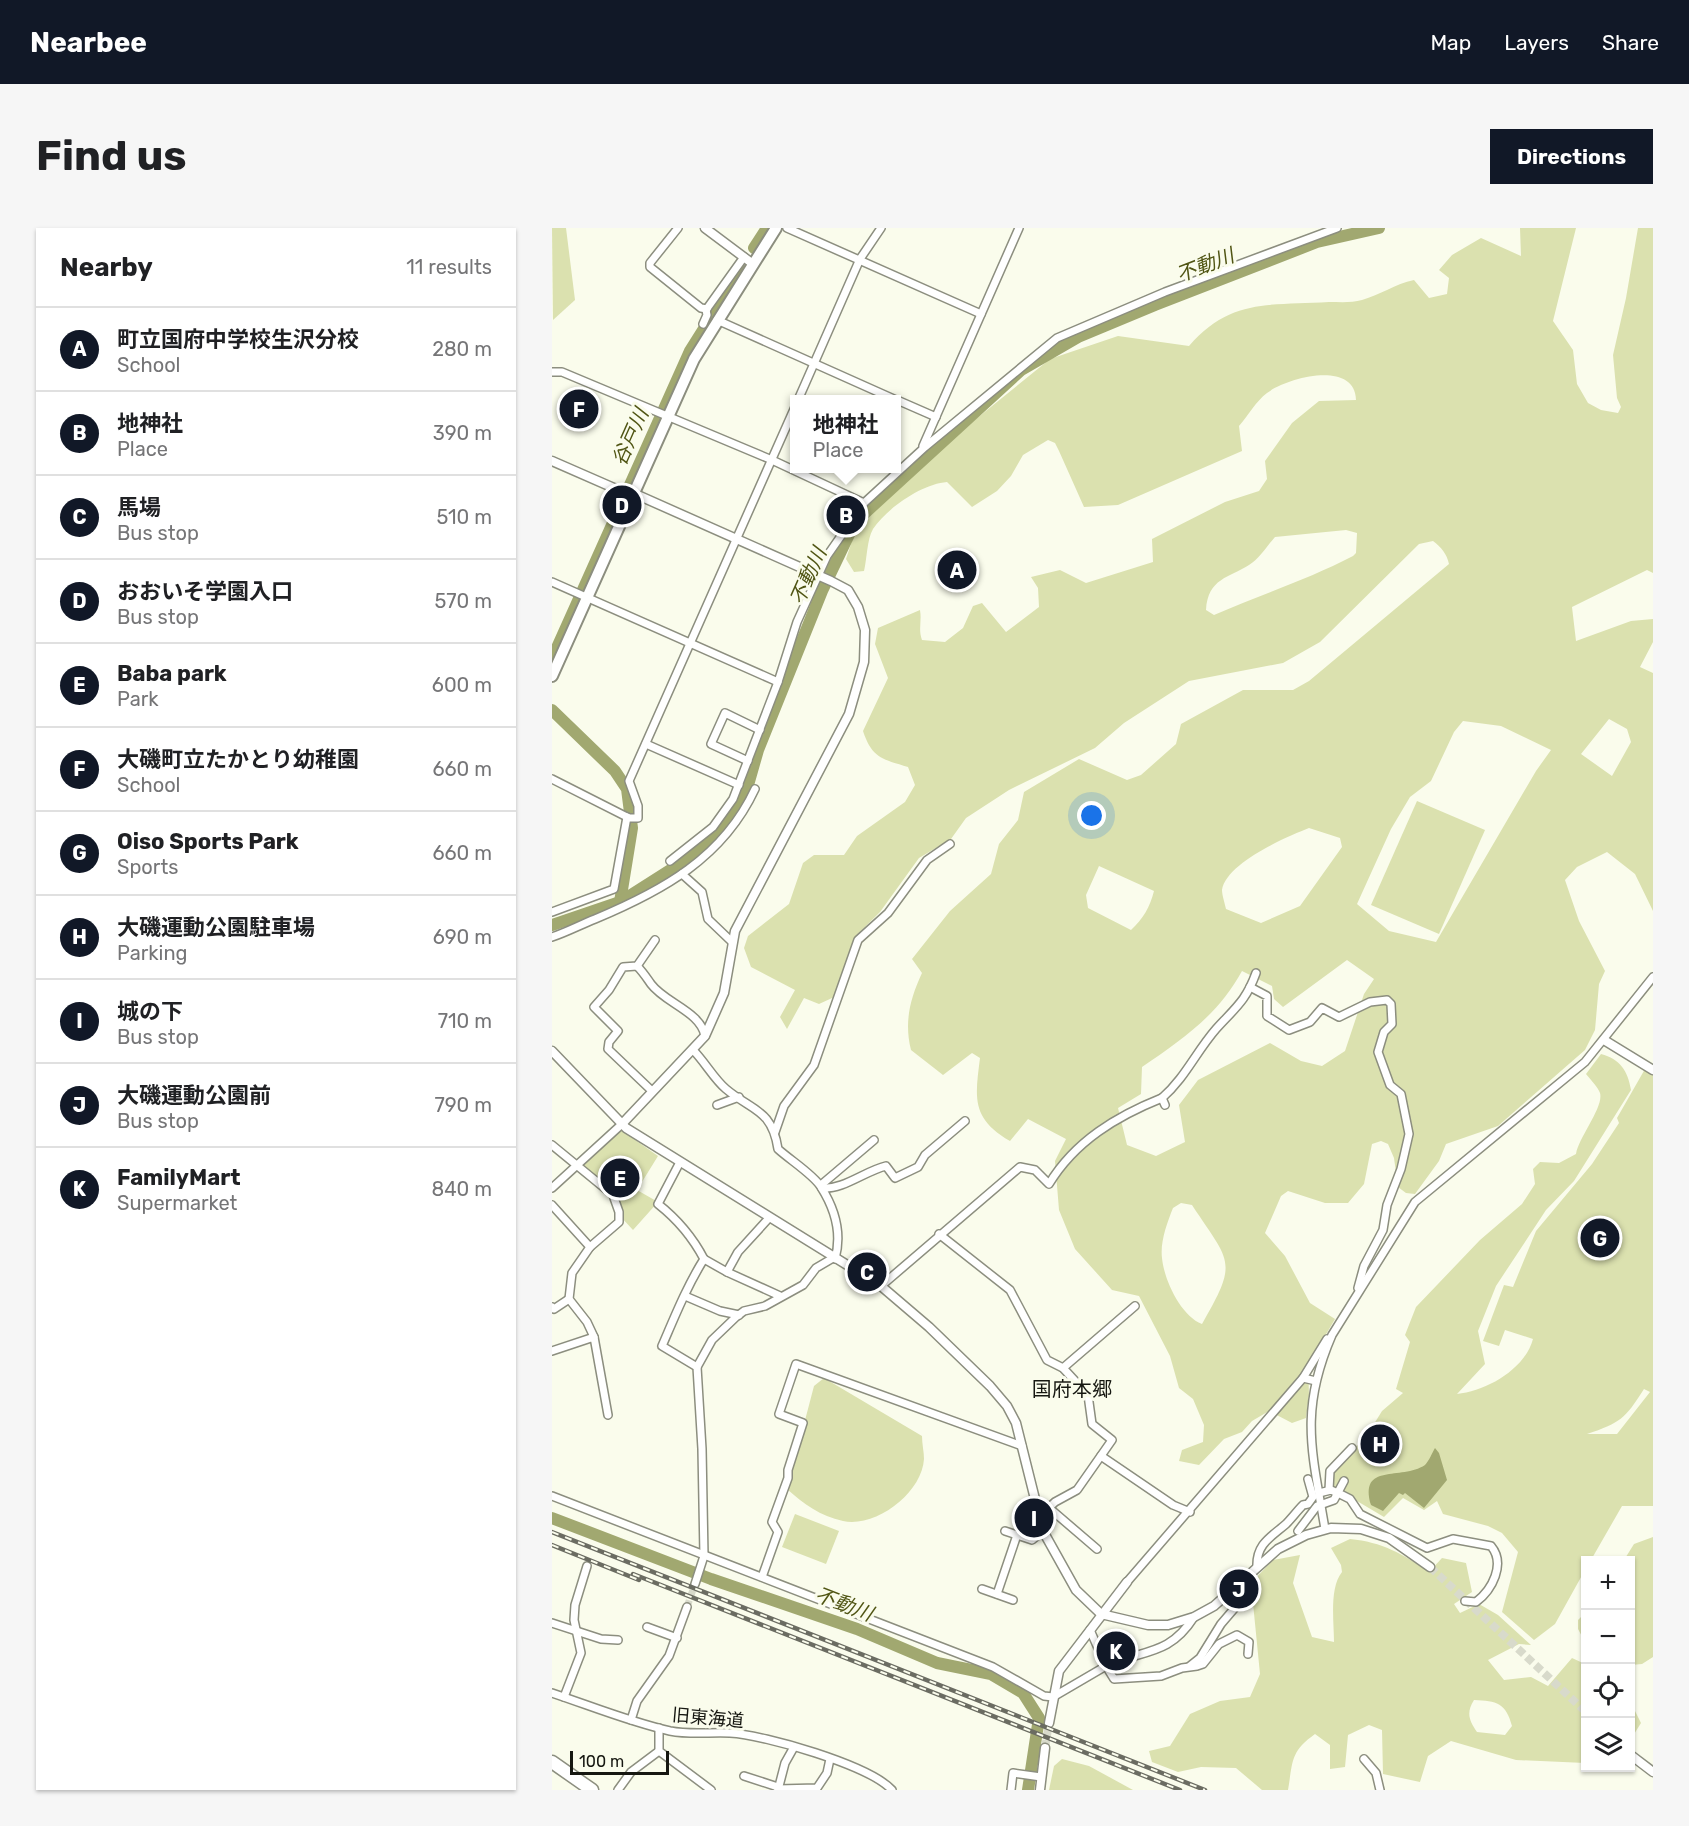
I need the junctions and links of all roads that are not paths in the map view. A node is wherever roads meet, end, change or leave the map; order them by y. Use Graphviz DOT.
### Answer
graph roads {
  1 [pos="678,228"];
  2 [pos="705,228"];
  3 [pos="776,228"];
  4 [pos="787,228"];
  5 [pos="881,228"];
  6 [pos="1019,228"];
  7 [pos="1337,228"];
  8 [pos="860,259"];
  9 [pos="748,261"];
  10 [pos="707,309"];
  11 [pos="981,314"];
  12 [pos="717,320"];
  13 [pos="703,324"];
  14 [pos="814,364"];
  15 [pos="552,372"];
  16 [pos="800,395"];
  17 [pos="885,395"];
  18 [pos="901,402"];
  19 [pos="664,414"];
  20 [pos="936,417"];
  21 [pos="790,419"];
  22 [pos="921,452"];
  23 [pos="772,460"];
  24 [pos="552,461"];
  25 [pos="790,468"];
  26 [pos="901,470"];
  27 [pos="800,473"];
  28 [pos="898,473"];
  29 [pos="628,493"];
  30 [pos="864,503"];
  31 [pos="737,539"];
  32 [pos="819,575"];
  33 [pos="552,582"];
  34 [pos="583,596"];
  35 [pos="691,642"];
  36 [pos="552,676"];
  37 [pos="778,681"];
  38 [pos="760,730"];
  39 [pos="646,744"];
  40 [pos="748,761"];
  41 [pos="552,779"];
  42 [pos="739,785"];
  43 [pos="755,789"];
  44 [pos="628,817"];
  45 [pos="950,844"];
  46 [pos="670,861"];
  47 [pos="682,874"];
  48 [pos="552,912"];
  49 [pos="552,937"];
  50 [pos="655,940"];
  51 [pos="731,941"];
  52 [pos="637,966"];
  53 [pos="1256,973"];
  54 [pos="1653,977"];
  55 [pos="1250,987"];
  56 [pos="705,1036"];
  57 [pos="1604,1040"];
  58 [pos="693,1050"];
  59 [pos="552,1051"];
  60 [pos="1653,1070"];
  61 [pos="724,1088"];
  62 [pos="652,1091"];
  63 [pos="739,1097"];
  64 [pos="965,1121"];
  65 [pos="622,1124"];
  66 [pos="775,1132"];
  67 [pos="873,1140"];
  68 [pos="552,1144"];
  69 [pos="680,1162"];
  70 [pos="577,1166"];
  71 [pos="821,1187"];
  72 [pos="552,1188"];
  73 [pos="552,1205"];
  74 [pos="769,1218"];
  75 [pos="939,1234"];
  76 [pos="590,1247"];
  77 [pos="704,1258"];
  78 [pos="834,1259"];
  79 [pos="727,1272"];
  80 [pos="881,1286"];
  81 [pos="685,1296"];
  82 [pos="780,1296"];
  83 [pos="1356,1296"];
  84 [pos="569,1299"];
  85 [pos="1135,1306"];
  86 [pos="552,1307"];
  87 [pos="739,1315"];
  88 [pos="1332,1335"];
  89 [pos="594,1337"];
  90 [pos="552,1351"];
  91 [pos="697,1367"];
  92 [pos="1063,1368"];
  93 [pos="1303,1378"];
  94 [pos="1316,1381"];
  95 [pos="608,1415"];
  96 [pos="1022,1446"];
  97 [pos="1352,1448"];
  98 [pos="1101,1456"];
  99 [pos="1308,1479"];
  100 [pos="1344,1481"];
  101 [pos="1329,1490"];
  102 [pos="1319,1493"];
  103 [pos="1338,1493"];
  104 [pos="552,1497"];
  105 [pos="1321,1504"];
  106 [pos="1048,1507"];
  107 [pos="1190,1512"];
  108 [pos="1039,1517"];
  109 [pos="1325,1529"];
  110 [pos="1005,1531"];
  111 [pos="1043,1531"];
  112 [pos="1298,1531"];
  113 [pos="1017,1535"];
  114 [pos="1097,1549"];
  115 [pos="704,1556"];
  116 [pos="586,1566"];
  117 [pos="1257,1567"];
  118 [pos="1430,1567"];
  119 [pos="762,1577"];
  120 [pos="1246,1578"];
  121 [pos="1127,1582"];
  122 [pos="695,1584"];
  123 [pos="982,1589"];
  124 [pos="996,1594"];
  125 [pos="1013,1600"];
  126 [pos="1465,1601"];
  127 [pos="687,1607"];
  128 [pos="1101,1614"];
  129 [pos="1194,1617"];
  130 [pos="552,1623"];
  131 [pos="647,1627"];
  132 [pos="1090,1630"];
  133 [pos="576,1632"];
  134 [pos="677,1638"];
  135 [pos="618,1640"];
  136 [pos="1248,1654"];
  137 [pos="1106,1666"];
  138 [pos="1190,1666"];
  139 [pos="552,1693"];
  140 [pos="564,1697"];
  141 [pos="1053,1697"];
  142 [pos="631,1720"];
  143 [pos="1049,1723"];
  144 [pos="659,1728"];
  145 [pos="794,1747"];
  146 [pos="1046,1749"];
  147 [pos="659,1751"];
  148 [pos="1635,1758"];
  149 [pos="830,1759"];
  150 [pos="1364,1759"];
  151 [pos="552,1762"];
  152 [pos="1653,1772"];
  153 [pos="744,1776"];
  154 [pos="1039,1777"];
  155 [pos="778,1788"];
  156 [pos="592,1790"];
  157 [pos="618,1790"];
  158 [pos="711,1790"];
  159 [pos="892,1790"];
  160 [pos="1011,1790"];
  161 [pos="1040,1790"];
  162 [pos="1380,1790"];
  1 -- 10 [label="street"];
  2 -- 9 [label="street"];
  3 -- 9 [label="main road"];
  4 -- 8 [label="street"];
  5 -- 8 [label="street"];
  6 -- 11 [label="street"];
  7 -- 22 [label="street"];
  8 -- 11 [label="street"];
  8 -- 14 [label="street"];
  9 -- 10 [label="street"];
  9 -- 12 [label="main road"];
  10 -- 13 [label="street"];
  11 -- 20 [label="street"];
  12 -- 14 [label="street"];
  12 -- 19 [label="main road"];
  14 -- 16 [label="street"];
  14 -- 17 [label="street"];
  15 -- 19 [label="street"];
  18 -- 20 [label="street"];
  19 -- 23 [label="street"];
  19 -- 29 [label="main road"];
  20 -- 22 [label="street"];
  21 -- 23 [label="street"];
  22 -- 26 [label="street"];
  23 -- 25 [label="street"];
  23 -- 31 [label="street"];
  24 -- 29 [label="street"];
  27 -- 30 [label="street"];
  28 -- 30 [label="street"];
  29 -- 31 [label="street"];
  29 -- 34 [label="main road"];
  30 -- 32 [label="street"];
  31 -- 32 [label="street"];
  31 -- 35 [label="street"];
  32 -- 37 [label="street"];
  32 -- 51 [label="street"];
  33 -- 34 [label="street"];
  34 -- 35 [label="street"];
  34 -- 36 [label="main road"];
  35 -- 37 [label="street"];
  35 -- 39 [label="street"];
  37 -- 38 [label="street"];
  38 -- 40 [label="street"];
  38 -- 40 [label="street"];
  39 -- 42 [label="street"];
  39 -- 44 [label="street"];
  40 -- 42 [label="street"];
  41 -- 44 [label="street"];
  42 -- 46 [label="street"];
  43 -- 47 [label="street"];
  44 -- 48 [label="street"];
  45 -- 66 [label="street"];
  47 -- 49 [label="street"];
  47 -- 51 [label="street"];
  50 -- 52 [label="street"];
  51 -- 56 [label="street"];
  52 -- 56 [label="street"];
  52 -- 62 [label="street"];
  53 -- 55 [label="street"];
  54 -- 57 [label="street"];
  55 -- 75 [label="street"];
  55 -- 83 [label="street"];
  56 -- 58 [label="street"];
  57 -- 60 [label="street"];
  57 -- 83 [label="street"];
  58 -- 61 [label="street"];
  58 -- 62 [label="street"];
  59 -- 65 [label="street"];
  61 -- 63 [label="street"];
  61 -- 63 [label="street"];
  62 -- 65 [label="street"];
  63 -- 66 [label="street"];
  64 -- 71 [label="street"];
  65 -- 69 [label="street"];
  65 -- 70 [label="street"];
  66 -- 71 [label="street"];
  67 -- 71 [label="street"];
  68 -- 70 [label="street"];
  69 -- 74 [label="street"];
  69 -- 77 [label="street"];
  70 -- 72 [label="street"];
  70 -- 76 [label="street"];
  71 -- 78 [label="street"];
  73 -- 76 [label="street"];
  74 -- 78 [label="street"];
  74 -- 79 [label="street"];
  75 -- 80 [label="street"];
  75 -- 92 [label="street"];
  76 -- 84 [label="street"];
  77 -- 79 [label="street"];
  77 -- 81 [label="street"];
  78 -- 80 [label="street"];
  78 -- 82 [label="street"];
  79 -- 82 [label="street"];
  80 -- 96 [label="street"];
  81 -- 87 [label="street"];
  81 -- 91 [label="street"];
  82 -- 87 [label="street"];
  83 -- 88 [label="street"];
  84 -- 86 [label="street"];
  84 -- 89 [label="street"];
  85 -- 92 [label="street"];
  87 -- 91 [label="street"];
  88 -- 93 [label="street"];
  88 -- 94 [label="street"];
  89 -- 90 [label="street"];
  89 -- 95 [label="street"];
  91 -- 115 [label="street"];
  92 -- 98 [label="street"];
  93 -- 94 [label="street"];
  93 -- 107 [label="street"];
  94 -- 102 [label="street"];
  96 -- 108 [label="street"];
  96 -- 119 [label="street"];
  97 -- 101 [label="street"];
  98 -- 106 [label="street"];
  98 -- 107 [label="street"];
  99 -- 117 [label="street"];
  100 -- 103 [label="street"];
  101 -- 102 [label="street"];
  101 -- 103 [label="street"];
  102 -- 105 [label="street"];
  103 -- 105 [label="street"];
  103 -- 126 [label="street"];
  104 -- 115 [label="street"];
  105 -- 109 [label="street"];
  105 -- 112 [label="street"];
  106 -- 108 [label="street"];
  106 -- 114 [label="street"];
  107 -- 121 [label="street"];
  108 -- 111 [label="street"];
  109 -- 117 [label="street"];
  109 -- 118 [label="street"];
  110 -- 113 [label="street"];
  111 -- 113 [label="street"];
  111 -- 128 [label="street"];
  113 -- 124 [label="street"];
  115 -- 119 [label="street"];
  115 -- 122 [label="street"];
  116 -- 133 [label="street"];
  117 -- 120 [label="street"];
  119 -- 141 [label="street"];
  120 -- 129 [label="street"];
  120 -- 138 [label="street"];
  121 -- 128 [label="street"];
  123 -- 124 [label="street"];
  124 -- 125 [label="street"];
  127 -- 134 [label="street"];
  128 -- 129 [label="street"];
  128 -- 132 [label="street"];
  129 -- 137 [label="street"];
  130 -- 133 [label="street"];
  131 -- 134 [label="street"];
  132 -- 137 [label="street"];
  132 -- 141 [label="street"];
  133 -- 135 [label="street"];
  133 -- 140 [label="street"];
  134 -- 142 [label="street"];
  136 -- 138 [label="street"];
  137 -- 138 [label="street"];
  137 -- 141 [label="street"];
  139 -- 140 [label="street, 旧東海道"];
  140 -- 142 [label="street, 旧東海道"];
  141 -- 143 [label="street"];
  142 -- 144 [label="street, 旧東海道"];
  144 -- 145 [label="street, 旧東海道"];
  144 -- 147 [label="street"];
  145 -- 149 [label="street, 旧東海道"];
  145 -- 155 [label="street"];
  146 -- 154 [label="street"];
  147 -- 157 [label="street"];
  147 -- 158 [label="street"];
  148 -- 152 [label="street"];
  149 -- 155 [label="street"];
  149 -- 159 [label="street, 旧東海道"];
  150 -- 162 [label="street"];
  151 -- 156 [label="highway"];
  153 -- 155 [label="street"];
  154 -- 160 [label="street"];
  154 -- 161 [label="street"];
}
